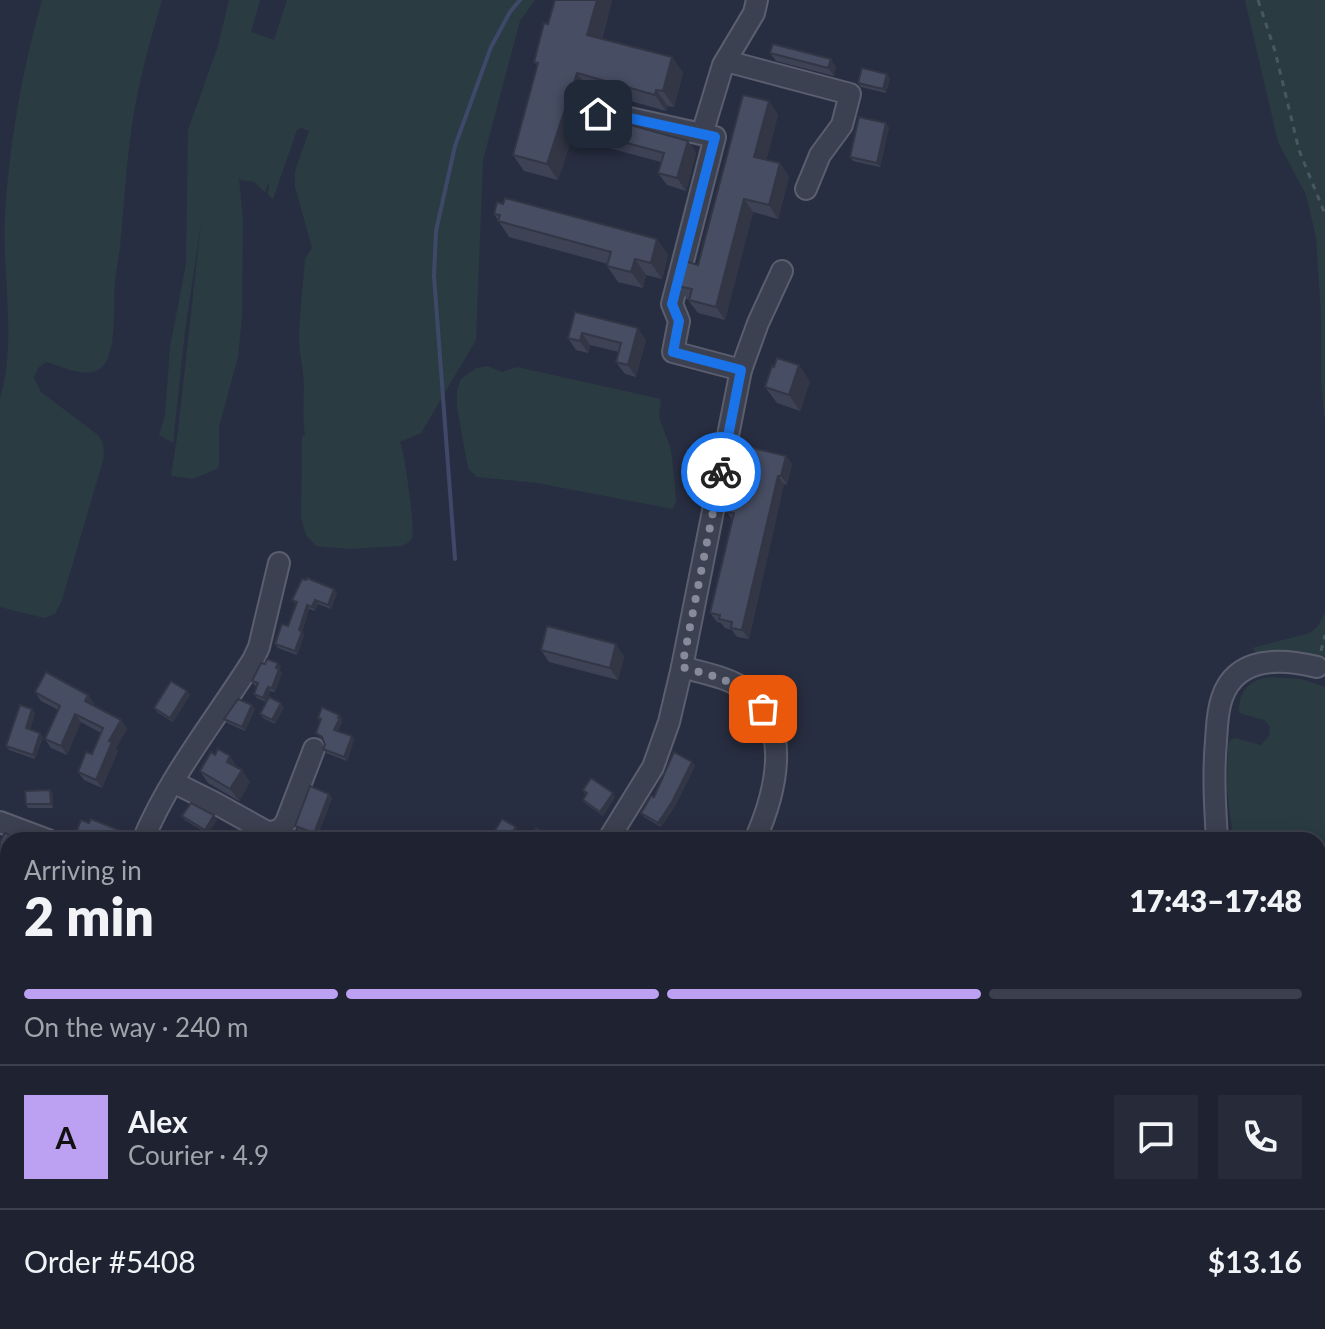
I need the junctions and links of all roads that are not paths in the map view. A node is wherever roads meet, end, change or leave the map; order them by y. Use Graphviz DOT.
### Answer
graph roads {
  1 [pos="757,0"];
  2 [pos="726,61"];
  3 [pos="598,114"];
  4 [pos="702,134"];
  5 [pos="806,189"];
  6 [pos="782,271"];
  7 [pos="741,370"];
  8 [pos="279,563"];
  9 [pos="682,667"];
  10 [pos="1317,667"];
  11 [pos="314,749"];
  12 [pos="173,782"];
  13 [pos="146,832"];
  14 [pos="269,832"];
  15 [pos="276,832"];
  16 [pos="613,832"];
  17 [pos="758,832"];
  18 [pos="1217,832"];
  1 -- 2 [label="street"];
  2 -- 4 [label="street"];
  2 -- 5 [label="street"];
  3 -- 4 [label="street"];
  4 -- 7 [label="street"];
  6 -- 7 [label="street"];
  7 -- 9 [label="street"];
  8 -- 12 [label="street"];
  9 -- 16 [label="street"];
  9 -- 17 [label="street"];
  10 -- 18 [label="street"];
  11 -- 15 [label="street"];
  12 -- 13 [label="street"];
  12 -- 14 [label="street"];
}
